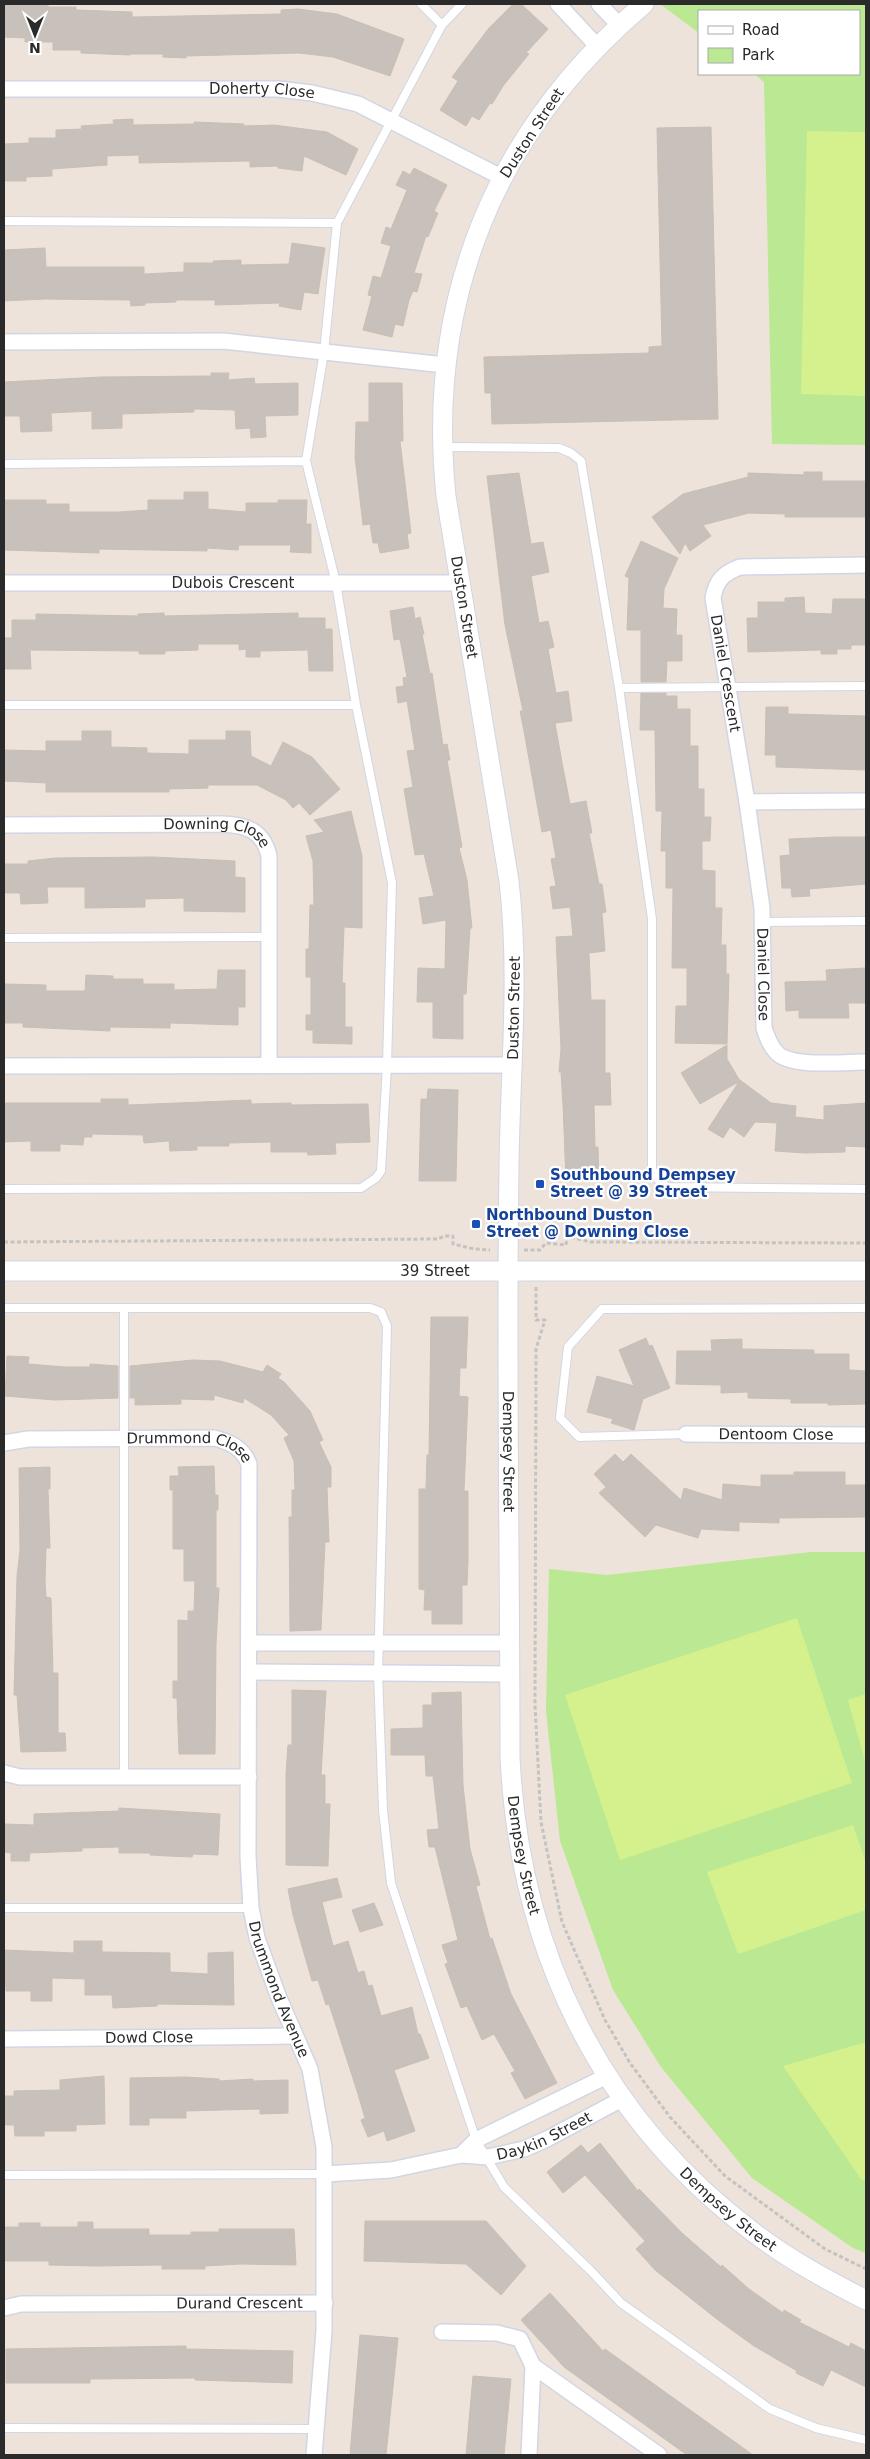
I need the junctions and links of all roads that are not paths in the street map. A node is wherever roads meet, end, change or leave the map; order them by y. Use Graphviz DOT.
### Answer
graph roads {
  1 [pos="421,4"];
  2 [pos="462,4"];
  3 [pos="558,4"];
  4 [pos="599,4"];
  5 [pos="644,4"];
  6 [pos="442,25"];
  7 [pos="619,25"];
  8 [pos="598,46"];
  9 [pos="4,89"];
  10 [pos="390,120"];
  11 [pos="501,177"];
  12 [pos="4,221"];
  13 [pos="337,223"];
  14 [pos="4,342"];
  15 [pos="324,352"];
  16 [pos="445,365"];
  17 [pos="442,447"];
  18 [pos="306,461"];
  19 [pos="4,464"];
  20 [pos="866,565"];
  21 [pos="461,582"];
  22 [pos="4,583"];
  23 [pos="336,583"];
  24 [pos="726,686"];
  25 [pos="866,686"];
  26 [pos="618,688"];
  27 [pos="356,704"];
  28 [pos="4,705"];
  29 [pos="866,801"];
  30 [pos="747,802"];
  31 [pos="4,825"];
  32 [pos="866,921"];
  33 [pos="763,922"];
  34 [pos="268,937"];
  35 [pos="4,938"];
  36 [pos="866,1062"];
  37 [pos="269,1064"];
  38 [pos="387,1065"];
  39 [pos="514,1065"];
  40 [pos="4,1066"];
  41 [pos="866,1188"];
  42 [pos="4,1189"];
  43 [pos="509,1270"];
  44 [pos="4,1271"];
  45 [pos="866,1271"];
  46 [pos="4,1308"];
  47 [pos="866,1308"];
  48 [pos="124,1309"];
  49 [pos="686,1434"];
  50 [pos="866,1435"];
  51 [pos="125,1439"];
  52 [pos="4,1443"];
  53 [pos="250,1643"];
  54 [pos="379,1643"];
  55 [pos="510,1643"];
  56 [pos="249,1672"];
  57 [pos="378,1673"];
  58 [pos="510,1674"];
  59 [pos="4,1773"];
  60 [pos="124,1777"];
  61 [pos="249,1777"];
  62 [pos="4,1908"];
  63 [pos="251,1908"];
  64 [pos="295,2036"];
  65 [pos="4,2040"];
  66 [pos="607,2076"];
  67 [pos="622,2099"];
  68 [pos="476,2140"];
  69 [pos="461,2154"];
  70 [pos="488,2157"];
  71 [pos="325,2174"];
  72 [pos="4,2175"];
  73 [pos="866,2300"];
  74 [pos="325,2303"];
  75 [pos="4,2308"];
  76 [pos="442,2332"];
  77 [pos="533,2366"];
  78 [pos="4,2428"];
  79 [pos="316,2429"];
  80 [pos="866,2440"];
  81 [pos="314,2455"];
  82 [pos="529,2455"];
  83 [pos="659,2455"];
  1 -- 6 [label="lane"];
  2 -- 6 [label="lane"];
  3 -- 8 [label="street"];
  4 -- 7 [label="street"];
  5 -- 7 [label="street, Duston Street"];
  6 -- 10 [label="lane"];
  7 -- 8 [label="street, Duston Street"];
  8 -- 11 [label="street, Duston Street"];
  9 -- 10 [label="street, Doherty Close"];
  10 -- 11 [label="street, Doherty Close"];
  10 -- 13 [label="lane"];
  11 -- 16 [label="street, Duston Street"];
  12 -- 13 [label="lane"];
  13 -- 15 [label="lane"];
  14 -- 15 [label="street"];
  15 -- 16 [label="street"];
  15 -- 18 [label="lane"];
  16 -- 17 [label="street, Duston Street"];
  17 -- 21 [label="street, Duston Street"];
  17 -- 26 [label="lane"];
  18 -- 19 [label="lane"];
  18 -- 23 [label="lane"];
  20 -- 24 [label="street, Daniel Crescent"];
  21 -- 23 [label="street, Dubois Crescent"];
  21 -- 39 [label="street, Duston Street"];
  22 -- 23 [label="street, Dubois Crescent"];
  23 -- 27 [label="lane"];
  24 -- 25 [label="lane"];
  24 -- 26 [label="lane"];
  24 -- 30 [label="street, Daniel Crescent"];
  26 -- 41 [label="lane"];
  27 -- 28 [label="lane"];
  27 -- 38 [label="lane"];
  29 -- 30 [label="street"];
  30 -- 33 [label="street, Daniel Close"];
  31 -- 34 [label="street, Downing Close"];
  32 -- 33 [label="lane"];
  33 -- 36 [label="street, Daniel Close"];
  34 -- 35 [label="lane"];
  34 -- 37 [label="street, Downing Close"];
  37 -- 38 [label="street"];
  37 -- 40 [label="street"];
  38 -- 39 [label="street"];
  38 -- 42 [label="lane"];
  39 -- 43 [label="street, Duston Street"];
  43 -- 44 [label="street, 39 Street"];
  43 -- 45 [label="street, 39 Street"];
  43 -- 55 [label="street, Dempsey Street"];
  46 -- 48 [label="lane"];
  47 -- 49 [label="lane"];
  48 -- 51 [label="lane"];
  48 -- 54 [label="lane"];
  49 -- 50 [label="street, Dentoom Close"];
  51 -- 52 [label="street, Drummond Close"];
  51 -- 53 [label="street, Drummond Close"];
  51 -- 60 [label="lane"];
  53 -- 54 [label="street"];
  53 -- 56 [label="street, Drummond Avenue"];
  54 -- 55 [label="street"];
  54 -- 57 [label="lane"];
  55 -- 58 [label="street, Dempsey Street"];
  56 -- 57 [label="street"];
  56 -- 61 [label="street, Drummond Avenue"];
  57 -- 58 [label="street"];
  57 -- 68 [label="lane"];
  58 -- 66 [label="street, Dempsey Street"];
  59 -- 60 [label="street"];
  60 -- 61 [label="street"];
  61 -- 63 [label="street, Drummond Avenue"];
  62 -- 63 [label="lane"];
  63 -- 64 [label="street, Drummond Avenue"];
  64 -- 65 [label="street, Dowd Close"];
  64 -- 71 [label="street, Drummond Avenue"];
  66 -- 67 [label="street, Dempsey Street"];
  66 -- 68 [label="street, Daykin Street"];
  67 -- 70 [label="street, Daykin Street"];
  67 -- 73 [label="street, Dempsey Street"];
  68 -- 69 [label="street, Daykin Street"];
  68 -- 70 [label="lane"];
  69 -- 70 [label="street, Daykin Street"];
  69 -- 71 [label="street, Daykin Street"];
  70 -- 80 [label="lane"];
  71 -- 72 [label="lane"];
  71 -- 74 [label="street, Drummond Avenue"];
  74 -- 75 [label="street, Durand Crescent"];
  74 -- 79 [label="street, Durand Crescent"];
  76 -- 77 [label="street"];
  77 -- 82 [label="street"];
  77 -- 83 [label="street"];
  78 -- 79 [label="lane"];
  79 -- 81 [label="street, Durand Crescent"];
}
